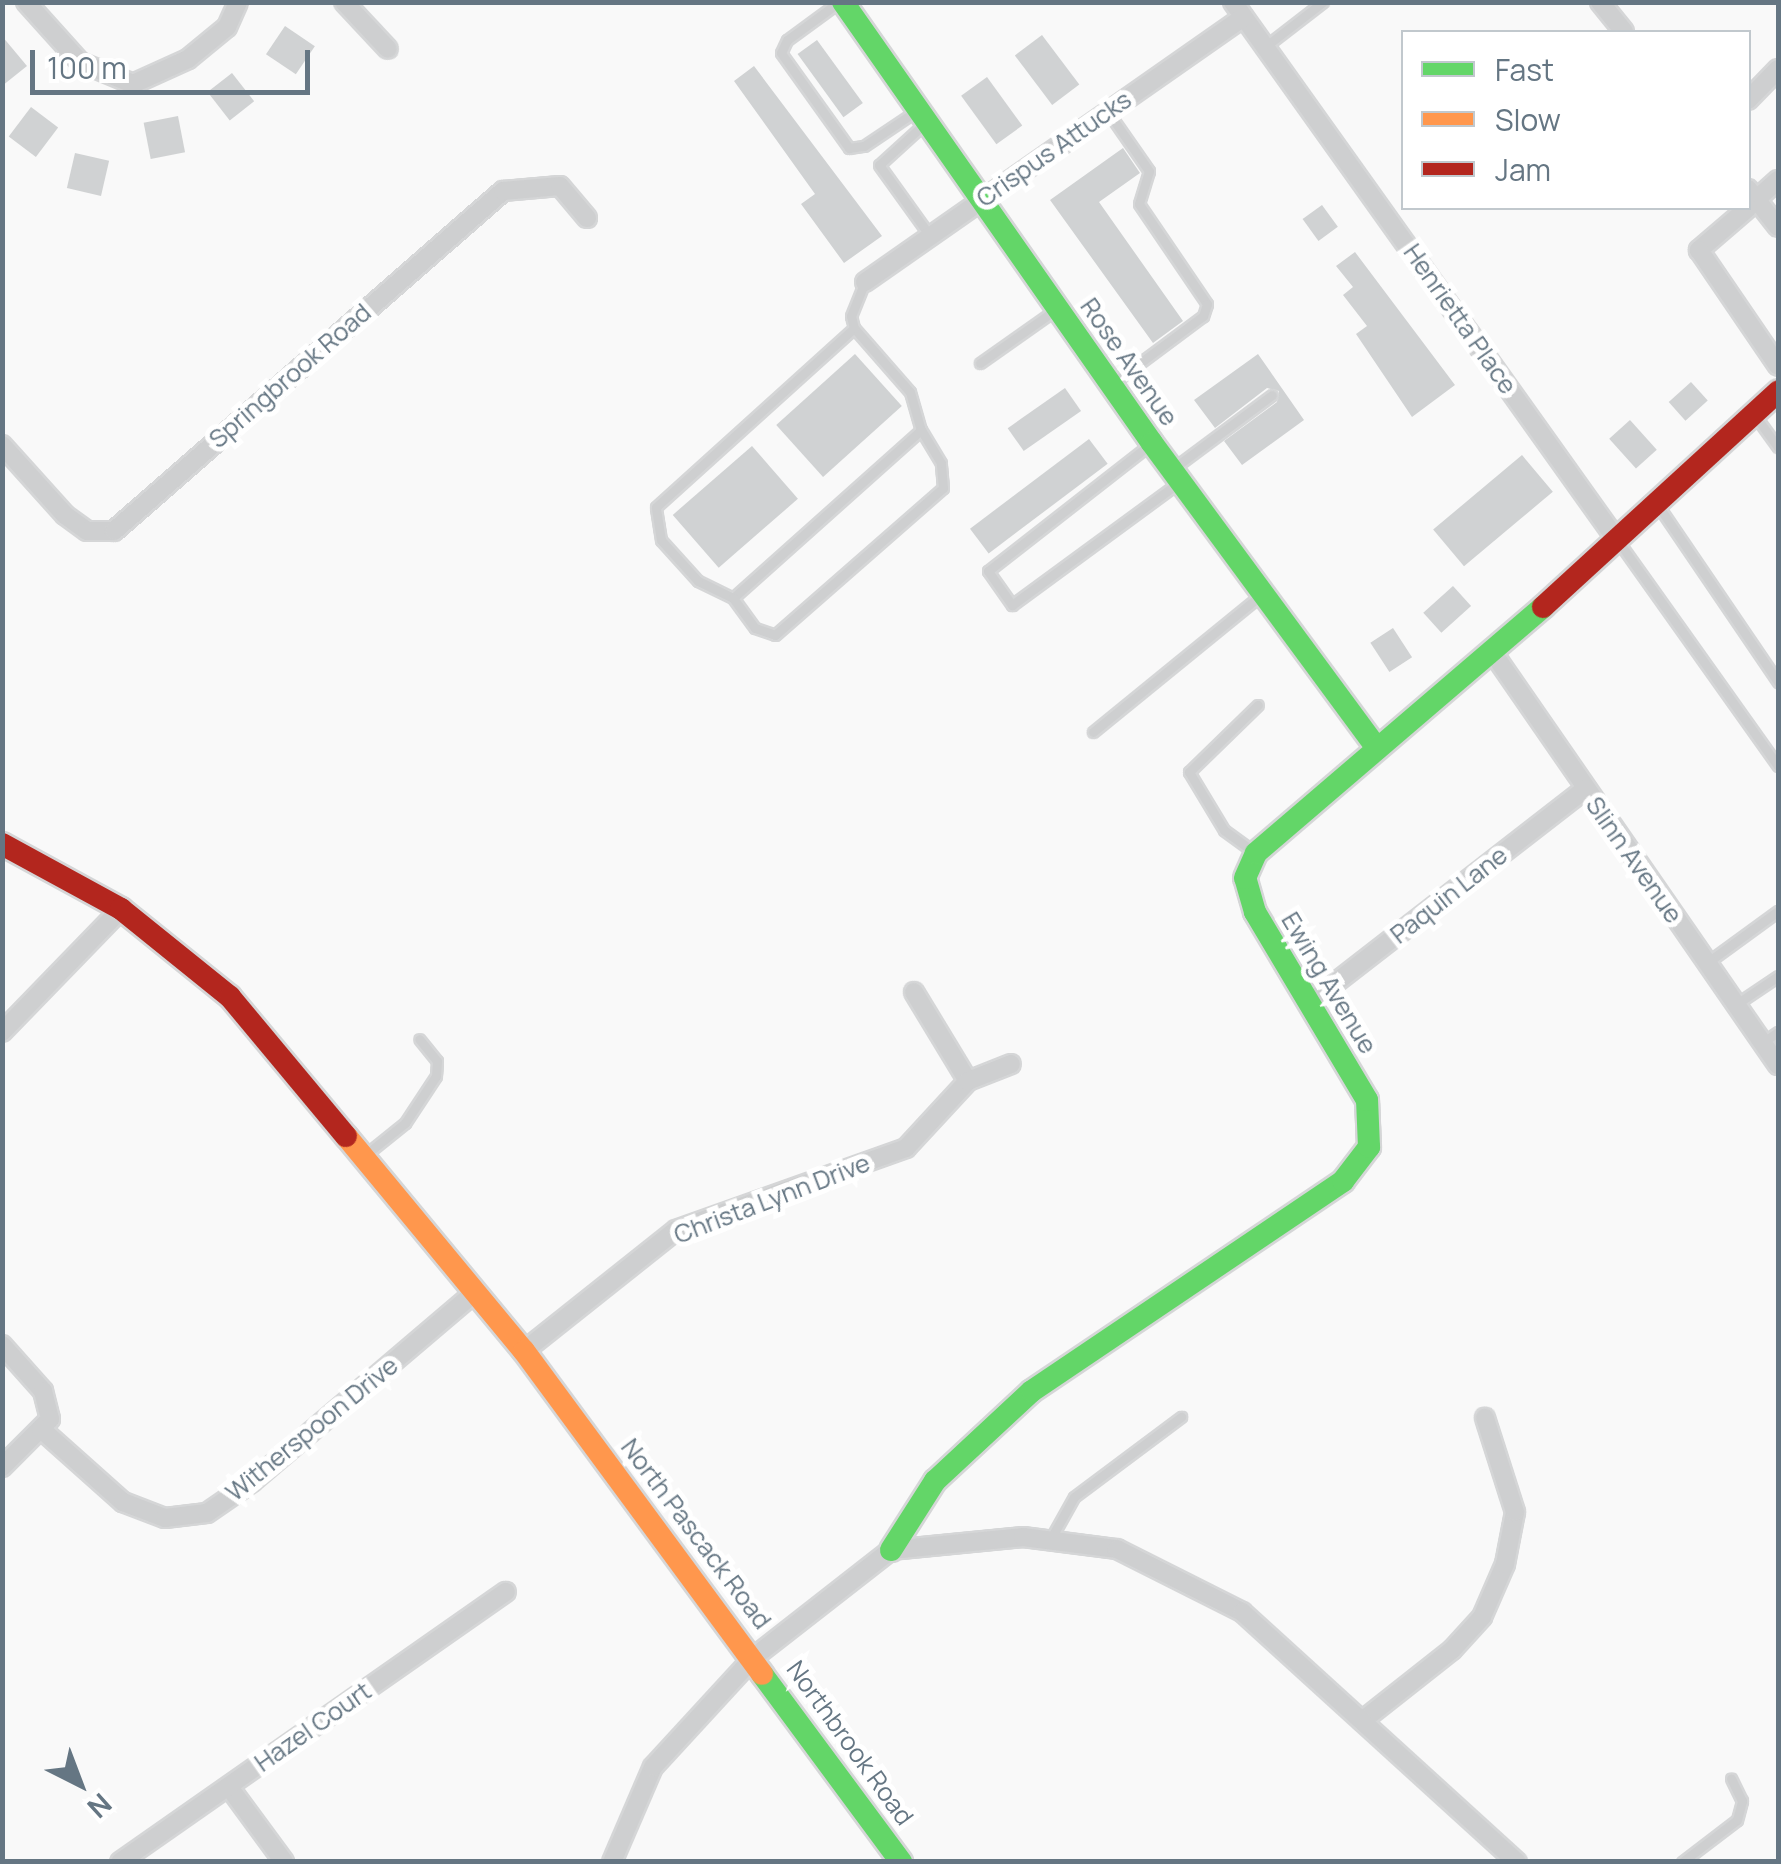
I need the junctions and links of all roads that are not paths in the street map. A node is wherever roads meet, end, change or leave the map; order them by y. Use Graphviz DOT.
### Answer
graph roads {
  1 [pos="26,2"];
  2 [pos="238,2"];
  3 [pos="344,2"];
  4 [pos="840,2"];
  5 [pos="1324,2"];
  6 [pos="1600,2"];
  7 [pos="1236,7"];
  8 [pos="1622,30"];
  9 [pos="1266,46"];
  10 [pos="388,49"];
  11 [pos="1778,69"];
  12 [pos="1751,92"];
  13 [pos="1108,112"];
  14 [pos="922,116"];
  15 [pos="1778,180"];
  16 [pos="981,199"];
  17 [pos="1751,200"];
  18 [pos="1751,202"];
  19 [pos="1741,210"];
  20 [pos="587,218"];
  21 [pos="1778,227"];
  22 [pos="930,236"];
  23 [pos="866,282"];
  24 [pos="1057,308"];
  25 [pos="854,328"];
  26 [pos="980,363"];
  27 [pos="1778,366"];
  28 [pos="1111,384"];
  29 [pos="1778,392"];
  30 [pos="1272,396"];
  31 [pos="1754,415"];
  32 [pos="921,430"];
  33 [pos="1152,443"];
  34 [pos="2,445"];
  35 [pos="1778,447"];
  36 [pos="1176,476"];
  37 [pos="1656,504"];
  38 [pos="1616,539"];
  39 [pos="1263,593"];
  40 [pos="733,598"];
  41 [pos="1493,652"];
  42 [pos="1778,682"];
  43 [pos="1258,705"];
  44 [pos="1093,732"];
  45 [pos="1377,748"];
  46 [pos="1778,766"];
  47 [pos="1586,790"];
  48 [pos="2,844"];
  49 [pos="1256,854"];
  50 [pos="121,910"];
  51 [pos="1778,911"];
  52 [pos="1706,964"];
  53 [pos="1778,976"];
  54 [pos="914,992"];
  55 [pos="1312,1000"];
  56 [pos="1735,1006"];
  57 [pos="2,1032"];
  58 [pos="1770,1038"];
  59 [pos="419,1039"];
  60 [pos="1011,1064"];
  61 [pos="1778,1066"];
  62 [pos="968,1081"];
  63 [pos="362,1158"];
  64 [pos="474,1294"];
  65 [pos="2,1345"];
  66 [pos="524,1351"];
  67 [pos="1181,1418"];
  68 [pos="1485,1418"];
  69 [pos="41,1429"];
  70 [pos="2,1468"];
  71 [pos="1050,1540"];
  72 [pos="891,1550"];
  73 [pos="506,1592"];
  74 [pos="754,1657"];
  75 [pos="1362,1721"];
  76 [pos="1731,1778"];
  77 [pos="229,1787"];
  78 [pos="120,1862"];
  79 [pos="284,1862"];
  80 [pos="612,1862"];
  81 [pos="901,1862"];
  82 [pos="1517,1862"];
  83 [pos="1682,1862"];
  1 -- 2 [label="street"];
  3 -- 10 [label="street"];
  4 -- 14 [label="street, Rose Avenue"];
  4 -- 14 [label="lane"];
  5 -- 9 [label="lane"];
  6 -- 8 [label="street"];
  7 -- 9 [label="street, Henrietta Place"];
  7 -- 13 [label="street, Crispus Attucks"];
  9 -- 38 [label="street, Henrietta Place"];
  11 -- 12 [label="street"];
  13 -- 16 [label="street, Crispus Attucks"];
  13 -- 28 [label="lane"];
  14 -- 16 [label="street, Rose Avenue"];
  14 -- 22 [label="lane"];
  15 -- 17 [label="street"];
  16 -- 22 [label="street, Crispus Attucks"];
  16 -- 24 [label="street, Rose Avenue"];
  18 -- 21 [label="street"];
  19 -- 27 [label="street"];
  20 -- 34 [label="street, Springbrook Road"];
  22 -- 23 [label="street, Crispus Attucks"];
  23 -- 25 [label="lane"];
  24 -- 26 [label="lane"];
  24 -- 28 [label="street, Rose Avenue"];
  25 -- 32 [label="lane"];
  25 -- 40 [label="lane"];
  28 -- 33 [label="street, Rose Avenue"];
  29 -- 31 [label="street"];
  30 -- 36 [label="lane"];
  31 -- 35 [label="lane"];
  31 -- 37 [label="street"];
  32 -- 40 [label="lane"];
  32 -- 40 [label="lane"];
  33 -- 36 [label="street, Rose Avenue"];
  33 -- 36 [label="lane"];
  36 -- 39 [label="street, Rose Avenue"];
  37 -- 38 [label="street"];
  37 -- 42 [label="lane"];
  38 -- 41 [label="street"];
  38 -- 46 [label="lane"];
  39 -- 44 [label="lane"];
  39 -- 45 [label="street, Rose Avenue"];
  41 -- 45 [label="street"];
  41 -- 47 [label="street, Slinn Avenue"];
  43 -- 49 [label="lane"];
  45 -- 49 [label="street"];
  47 -- 52 [label="street, Slinn Avenue"];
  47 -- 55 [label="street, Paquin Lane"];
  48 -- 50 [label="street, North Pascack Road"];
  49 -- 55 [label="street, Ewing Avenue"];
  50 -- 57 [label="street"];
  50 -- 63 [label="street, North Pascack Road"];
  51 -- 52 [label="lane"];
  52 -- 56 [label="street, Slinn Avenue"];
  53 -- 56 [label="lane"];
  54 -- 62 [label="street"];
  55 -- 72 [label="street, Ewing Avenue"];
  56 -- 58 [label="street, Slinn Avenue"];
  58 -- 61 [label="street, Slinn Avenue"];
  59 -- 63 [label="lane"];
  60 -- 62 [label="street, Christa Lynn Drive"];
  62 -- 66 [label="street, Christa Lynn Drive"];
  63 -- 64 [label="street, North Pascack Road"];
  64 -- 66 [label="street, North Pascack Road"];
  64 -- 69 [label="street, Witherspoon Drive"];
  65 -- 69 [label="street"];
  66 -- 74 [label="street, North Pascack Road"];
  67 -- 71 [label="lane"];
  68 -- 75 [label="street"];
  69 -- 70 [label="street"];
  71 -- 72 [label="street"];
  71 -- 75 [label="street"];
  72 -- 74 [label="street, North Pascack Road"];
  73 -- 77 [label="street, Hazel Court"];
  74 -- 80 [label="street"];
  74 -- 81 [label="street, Northbrook Road"];
  75 -- 82 [label="street"];
  76 -- 83 [label="lane"];
  77 -- 78 [label="street, Hazel Court"];
  77 -- 79 [label="street"];
}
